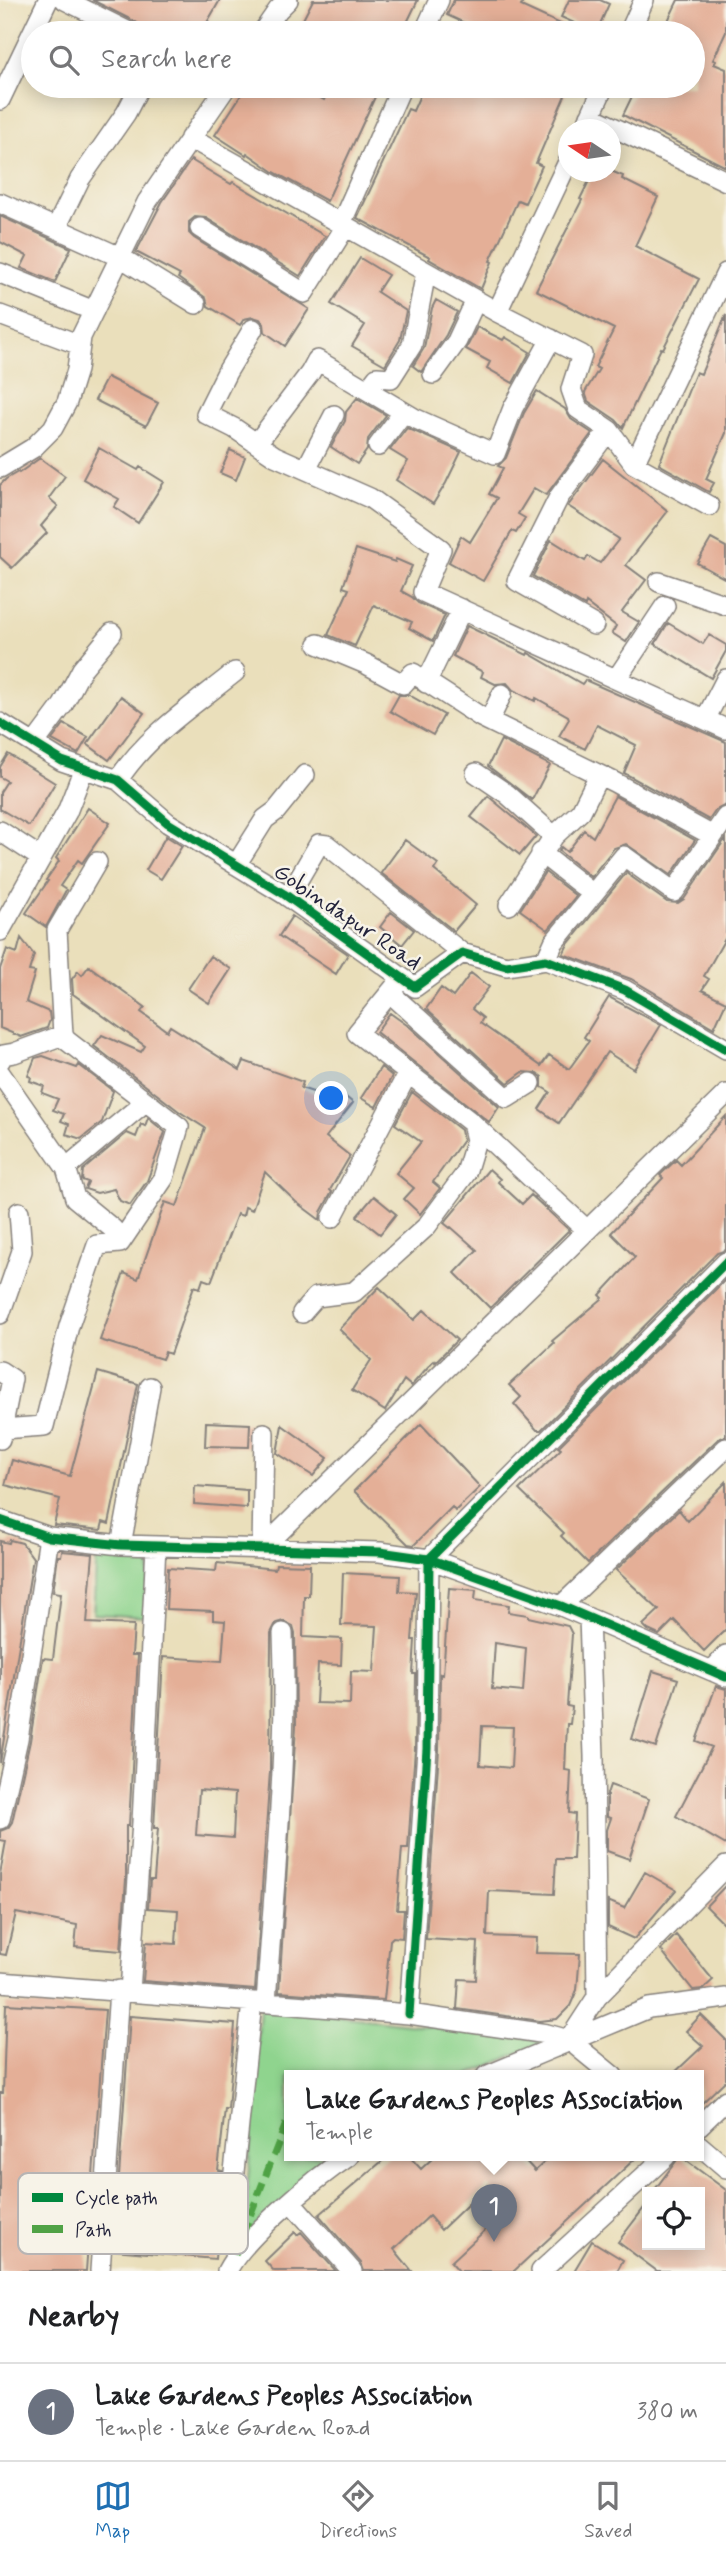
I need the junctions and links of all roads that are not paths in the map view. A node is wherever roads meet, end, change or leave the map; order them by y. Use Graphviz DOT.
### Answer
graph roads {
  1 [pos="48,0"];
  2 [pos="65,0"];
  3 [pos="288,0"];
  4 [pos="439,0"];
  5 [pos="644,0"];
  6 [pos="38,21"];
  7 [pos="107,21"];
  8 [pos="270,21"];
  9 [pos="429,21"];
  10 [pos="634,21"];
  11 [pos="21,56"];
  12 [pos="134,98"];
  13 [pos="218,98"];
  14 [pos="397,98"];
  15 [pos="598,98"];
  16 [pos="0,100"];
  17 [pos="589,119"];
  18 [pos="621,137"];
  19 [pos="190,138"];
  20 [pos="726,181"];
  21 [pos="559,182"];
  22 [pos="0,203"];
  23 [pos="343,225"];
  24 [pos="56,228"];
  25 [pos="200,228"];
  26 [pos="120,257"];
  27 [pos="426,272"];
  28 [pos="0,273"];
  29 [pos="726,273"];
  30 [pos="476,300"];
  31 [pos="196,304"];
  32 [pos="94,311"];
  33 [pos="497,312"];
  34 [pos="2,320"];
  35 [pos="253,329"];
  36 [pos="551,339"];
  37 [pos="80,345"];
  38 [pos="433,374"];
  39 [pos="367,390"];
  40 [pos="403,413"];
  41 [pos="334,415"];
  42 [pos="609,430"];
  43 [pos="257,443"];
  44 [pos="378,446"];
  45 [pos="634,464"];
  46 [pos="0,468"];
  47 [pos="306,469"];
  48 [pos="709,506"];
  49 [pos="659,582"];
  50 [pos="726,605"];
  51 [pos="665,606"];
  52 [pos="462,609"];
  53 [pos="594,625"];
  54 [pos="112,633"];
  55 [pos="318,644"];
  56 [pos="235,673"];
  57 [pos="617,678"];
  58 [pos="726,679"];
  59 [pos="426,683"];
  60 [pos="502,694"];
  61 [pos="706,718"];
  62 [pos="489,721"];
  63 [pos="0,723"];
  64 [pos="726,729"];
  65 [pos="33,744"];
  66 [pos="84,768"];
  67 [pos="476,773"];
  68 [pos="305,775"];
  69 [pos="599,775"];
  70 [pos="118,780"];
  71 [pos="726,817"];
  72 [pos="0,831"];
  73 [pos="554,836"];
  74 [pos="713,836"];
  75 [pos="541,853"];
  76 [pos="41,858"];
  77 [pos="97,862"];
  78 [pos="236,865"];
  79 [pos="593,894"];
  80 [pos="288,897"];
  81 [pos="509,905"];
  82 [pos="0,931"];
  83 [pos="461,953"];
  84 [pos="546,960"];
  85 [pos="396,985"];
  86 [pos="63,1035"];
  87 [pos="726,1049"];
  88 [pos="0,1061"];
  89 [pos="0,1073"];
  90 [pos="408,1073"];
  91 [pos="531,1083"];
  92 [pos="726,1094"];
  93 [pos="145,1102"];
  94 [pos="472,1123"];
  95 [pos="66,1168"];
  96 [pos="19,1212"];
  97 [pos="332,1218"];
  98 [pos="587,1230"];
  99 [pos="120,1243"];
  100 [pos="726,1262"];
  101 [pos="302,1313"];
  102 [pos="0,1314"];
  103 [pos="0,1371"];
  104 [pos="150,1387"];
  105 [pos="264,1433"];
  106 [pos="1,1435"];
  107 [pos="726,1448"];
  108 [pos="0,1520"];
  109 [pos="49,1537"];
  110 [pos="121,1545"];
  111 [pos="156,1546"];
  112 [pos="262,1549"];
  113 [pos="429,1559"];
  114 [pos="561,1606"];
  115 [pos="589,1618"];
  116 [pos="283,1633"];
  117 [pos="726,1655"];
  118 [pos="719,1674"];
  119 [pos="0,1819"];
  120 [pos="726,1866"];
  121 [pos="0,1982"];
  122 [pos="125,1991"];
  123 [pos="597,1997"];
  124 [pos="726,1998"];
  125 [pos="259,2002"];
  126 [pos="409,2014"];
  127 [pos="569,2040"];
  128 [pos="500,2070"];
  129 [pos="606,2070"];
  130 [pos="726,2100"];
  131 [pos="704,2121"];
  132 [pos="704,2149"];
  133 [pos="343,2161"];
  134 [pos="661,2161"];
  135 [pos="726,2168"];
  136 [pos="109,2173"];
  137 [pos="235,2173"];
  138 [pos="291,2202"];
  139 [pos="248,2246"];
  140 [pos="352,2271"];
  141 [pos="541,2271"];
  1 -- 6 [label="street"];
  2 -- 7 [label="street"];
  3 -- 8 [label="street"];
  4 -- 9 [label="street"];
  5 -- 10 [label="street"];
  11 -- 16 [label="street"];
  12 -- 24 [label="street"];
  13 -- 19 [label="street"];
  14 -- 23 [label="street"];
  15 -- 17 [label="street"];
  18 -- 20 [label="street"];
  19 -- 23 [label="street"];
  19 -- 26 [label="street"];
  21 -- 33 [label="street"];
  22 -- 24 [label="street"];
  23 -- 25 [label="street"];
  23 -- 27 [label="street"];
  24 -- 26 [label="street"];
  26 -- 31 [label="street"];
  26 -- 32 [label="street"];
  27 -- 30 [label="street"];
  27 -- 39 [label="street"];
  28 -- 32 [label="street"];
  29 -- 45 [label="street"];
  30 -- 33 [label="street"];
  30 -- 38 [label="street"];
  32 -- 37 [label="street"];
  33 -- 36 [label="street"];
  34 -- 37 [label="street"];
  35 -- 43 [label="street"];
  36 -- 40 [label="street"];
  36 -- 42 [label="street"];
  37 -- 46 [label="street"];
  39 -- 40 [label="street"];
  39 -- 43 [label="street"];
  40 -- 44 [label="street"];
  41 -- 47 [label="street"];
  42 -- 45 [label="street"];
  42 -- 53 [label="street"];
  43 -- 47 [label="street"];
  45 -- 48 [label="street"];
  47 -- 52 [label="street"];
  49 -- 50 [label="street"];
  51 -- 57 [label="street"];
  52 -- 57 [label="street"];
  52 -- 59 [label="street"];
  54 -- 65 [label="street"];
  55 -- 59 [label="street"];
  56 -- 70 [label="street"];
  57 -- 61 [label="street"];
  58 -- 61 [label="street"];
  59 -- 62 [label="street"];
  60 -- 62 [label="street"];
  61 -- 64 [label="street"];
  62 -- 69 [label="street"];
  63 -- 65 [label="street, Gobindapur Road"];
  65 -- 66 [label="street, Gobindapur Road"];
  66 -- 70 [label="street, Gobindapur Road"];
  66 -- 76 [label="street"];
  67 -- 73 [label="street"];
  68 -- 78 [label="street"];
  69 -- 73 [label="street"];
  69 -- 74 [label="street"];
  70 -- 78 [label="street, Gobindapur Road"];
  71 -- 74 [label="street"];
  72 -- 76 [label="street"];
  73 -- 75 [label="street"];
  74 -- 79 [label="street"];
  75 -- 79 [label="street"];
  75 -- 81 [label="street"];
  76 -- 82 [label="street"];
  77 -- 86 [label="street"];
  78 -- 80 [label="street, Gobindapur Road"];
  79 -- 84 [label="street"];
  80 -- 83 [label="street"];
  80 -- 85 [label="street, Gobindapur Road"];
  83 -- 84 [label="street"];
  83 -- 85 [label="street, Gobindapur Road"];
  84 -- 87 [label="street"];
  85 -- 90 [label="street"];
  85 -- 91 [label="street"];
  86 -- 88 [label="street"];
  86 -- 93 [label="street"];
  89 -- 95 [label="street"];
  90 -- 94 [label="street"];
  90 -- 97 [label="street"];
  92 -- 98 [label="street"];
  93 -- 95 [label="street"];
  93 -- 99 [label="street"];
  94 -- 98 [label="street"];
  94 -- 101 [label="street"];
  95 -- 99 [label="street"];
  96 -- 102 [label="street"];
  98 -- 112 [label="street"];
  99 -- 106 [label="street"];
  100 -- 113 [label="street"];
  103 -- 106 [label="street"];
  104 -- 110 [label="street"];
  105 -- 112 [label="street"];
  107 -- 114 [label="street"];
  108 -- 109 [label="street"];
  109 -- 110 [label="street"];
  109 -- 119 [label="street"];
  110 -- 111 [label="street"];
  111 -- 112 [label="street"];
  111 -- 122 [label="street"];
  112 -- 113 [label="street"];
  113 -- 114 [label="street"];
  113 -- 126 [label="street"];
  114 -- 115 [label="street"];
  115 -- 118 [label="street"];
  115 -- 123 [label="street"];
  116 -- 125 [label="street"];
  117 -- 118 [label="street"];
  120 -- 123 [label="street"];
  121 -- 122 [label="street"];
  122 -- 125 [label="street"];
  122 -- 136 [label="street"];
  123 -- 127 [label="street"];
  124 -- 127 [label="street"];
  125 -- 126 [label="street"];
  125 -- 137 [label="street"];
  126 -- 127 [label="street"];
  127 -- 128 [label="street"];
  127 -- 129 [label="street"];
  130 -- 131 [label="street"];
  132 -- 135 [label="street"];
  133 -- 138 [label="street"];
  134 -- 141 [label="street"];
  138 -- 139 [label="street"];
  138 -- 140 [label="street"];
}
